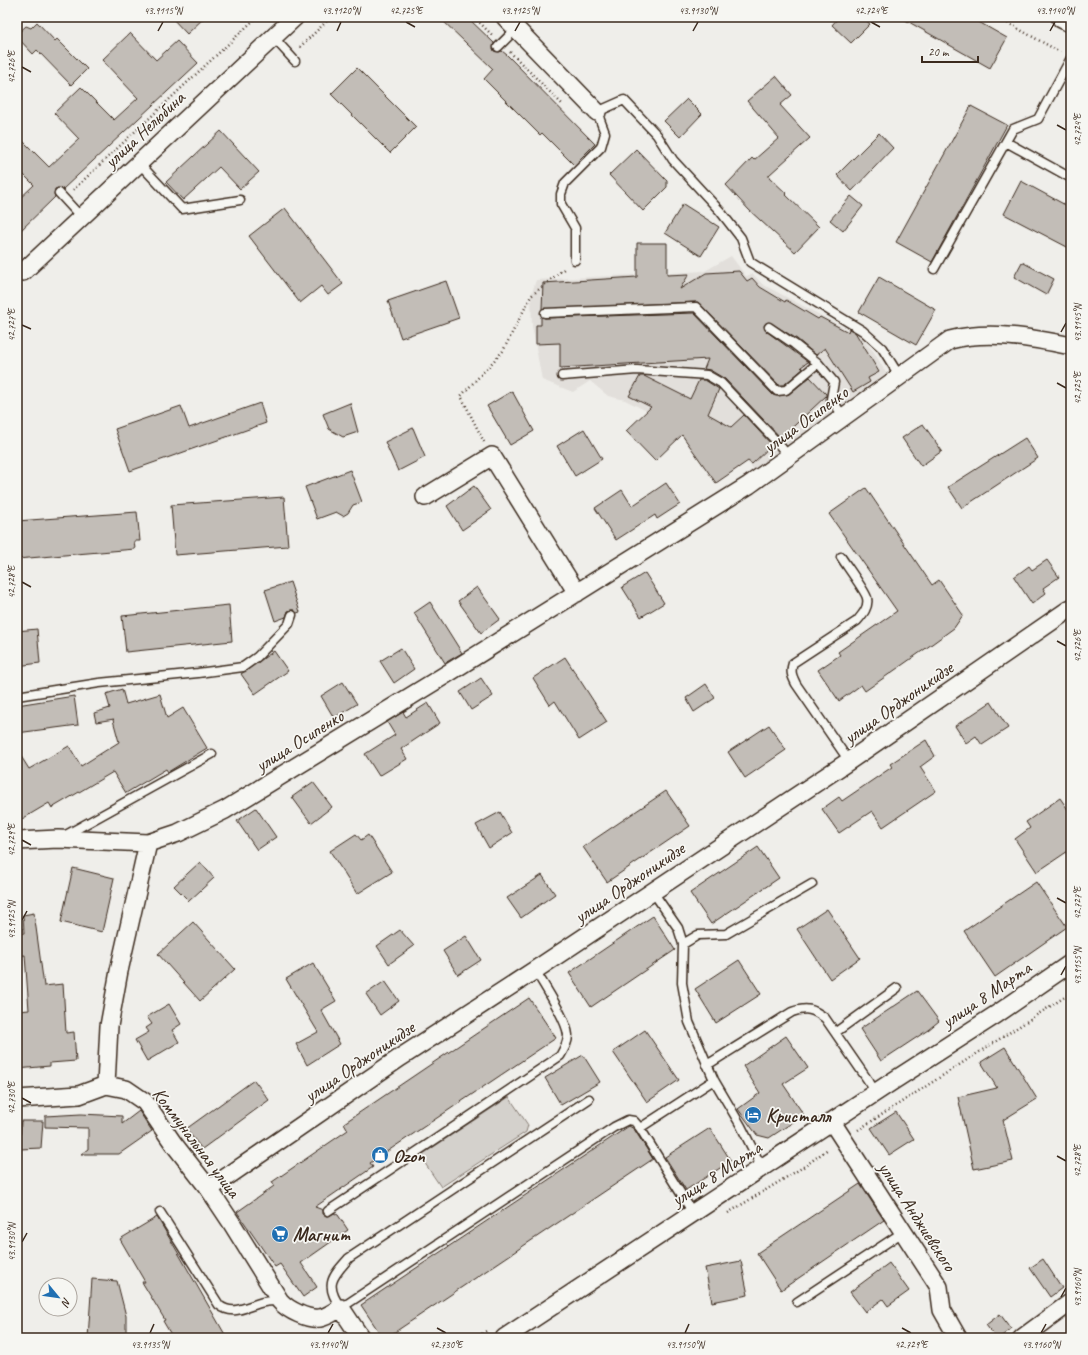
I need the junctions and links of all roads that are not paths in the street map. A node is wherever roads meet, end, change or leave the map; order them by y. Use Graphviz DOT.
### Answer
graph roads {
  1 [pos="295,17"];
  2 [pos="1063,17"];
  3 [pos="1071,21"];
  4 [pos="510,23"];
  5 [pos="274,37"];
  6 [pos="500,45"];
  7 [pos="293,58"];
  8 [pos="1071,58"];
  9 [pos="597,112"];
  10 [pos="1006,142"];
  11 [pos="139,163"];
  12 [pos="1071,178"];
  13 [pos="61,196"];
  14 [pos="240,200"];
  15 [pos="81,217"];
  16 [pos="575,260"];
  17 [pos="934,269"];
  18 [pos="23,272"];
  19 [pos="545,313"];
  20 [pos="769,327"];
  21 [pos="1071,346"];
  22 [pos="818,362"];
  23 [pos="562,376"];
  24 [pos="900,376"];
  25 [pos="844,417"];
  26 [pos="789,457"];
  27 [pos="425,497"];
  28 [pos="841,557"];
  29 [pos="577,593"];
  30 [pos="1071,608"];
  31 [pos="292,615"];
  32 [pos="17,696"];
  33 [pos="212,754"];
  34 [pos="849,761"];
  35 [pos="58,839"];
  36 [pos="17,841"];
  37 [pos="148,843"];
  38 [pos="812,884"];
  39 [pos="653,892"];
  40 [pos="683,944"];
  41 [pos="1071,963"];
  42 [pos="535,970"];
  43 [pos="897,988"];
  44 [pos="836,1032"];
  45 [pos="707,1065"];
  46 [pos="714,1080"];
  47 [pos="106,1085"];
  48 [pos="876,1092"];
  49 [pos="17,1099"];
  50 [pos="589,1099"];
  51 [pos="832,1122"];
  52 [pos="640,1128"];
  53 [pos="762,1168"];
  54 [pos="208,1189"];
  55 [pos="328,1211"];
  56 [pos="160,1212"];
  57 [pos="693,1213"];
  58 [pos="903,1232"];
  59 [pos="280,1301"];
  60 [pos="797,1302"];
  61 [pos="1071,1302"];
  62 [pos="340,1308"];
  63 [pos="361,1338"];
  64 [pos="504,1338"];
  65 [pos="958,1338"];
  66 [pos="1022,1338"];
  1 -- 5 [label="street, улица Нелюбина"];
  2 -- 3 [label="street"];
  4 -- 6 [label="lane"];
  4 -- 9 [label="street"];
  5 -- 7 [label="lane"];
  5 -- 11 [label="street, улица Нелюбина"];
  8 -- 10 [label="lane"];
  9 -- 16 [label="lane"];
  9 -- 24 [label="lane"];
  10 -- 12 [label="lane"];
  10 -- 17 [label="lane"];
  11 -- 14 [label="lane"];
  11 -- 15 [label="street, улица Нелюбина"];
  13 -- 15 [label="lane"];
  15 -- 18 [label="street, улица Нелюбина"];
  19 -- 22 [label="lane"];
  20 -- 22 [label="lane"];
  21 -- 24 [label="street, улица Осипенко"];
  22 -- 25 [label="lane"];
  23 -- 26 [label="lane"];
  24 -- 25 [label="street, улица Осипенко"];
  25 -- 26 [label="street, улица Осипенко"];
  26 -- 29 [label="street, улица Осипенко"];
  27 -- 29 [label="street"];
  28 -- 34 [label="lane"];
  29 -- 37 [label="street, улица Осипенко"];
  30 -- 34 [label="street, улица Орджоникидзе"];
  31 -- 32 [label="lane"];
  33 -- 35 [label="lane"];
  34 -- 39 [label="street, улица Орджоникидзе"];
  35 -- 36 [label="street, улица Осипенко"];
  35 -- 37 [label="street, улица Осипенко"];
  37 -- 47 [label="street"];
  38 -- 40 [label="lane"];
  39 -- 40 [label="lane"];
  39 -- 42 [label="street, улица Орджоникидзе"];
  40 -- 45 [label="lane"];
  41 -- 48 [label="street, улица 8 Марта"];
  42 -- 54 [label="street, улица Орджоникидзе"];
  42 -- 55 [label="lane"];
  43 -- 44 [label="lane"];
  44 -- 45 [label="lane"];
  44 -- 48 [label="lane"];
  45 -- 46 [label="lane"];
  46 -- 52 [label="lane"];
  46 -- 53 [label="lane"];
  47 -- 49 [label="street"];
  47 -- 54 [label="street, Коммунальная улица"];
  48 -- 51 [label="street, улица 8 Марта"];
  50 -- 62 [label="lane"];
  51 -- 53 [label="street, улица 8 Марта"];
  51 -- 58 [label="street, улица Анджиевского"];
  52 -- 57 [label="lane"];
  52 -- 62 [label="lane"];
  53 -- 57 [label="street, улица 8 Марта"];
  54 -- 59 [label="street, Коммунальная улица"];
  56 -- 59 [label="lane"];
  57 -- 64 [label="street, улица 8 Марта"];
  58 -- 60 [label="lane"];
  58 -- 65 [label="street, улица Анджиевского"];
  59 -- 62 [label="street, Коммунальная улица"];
  61 -- 66 [label="street"];
  62 -- 63 [label="street"];
}
